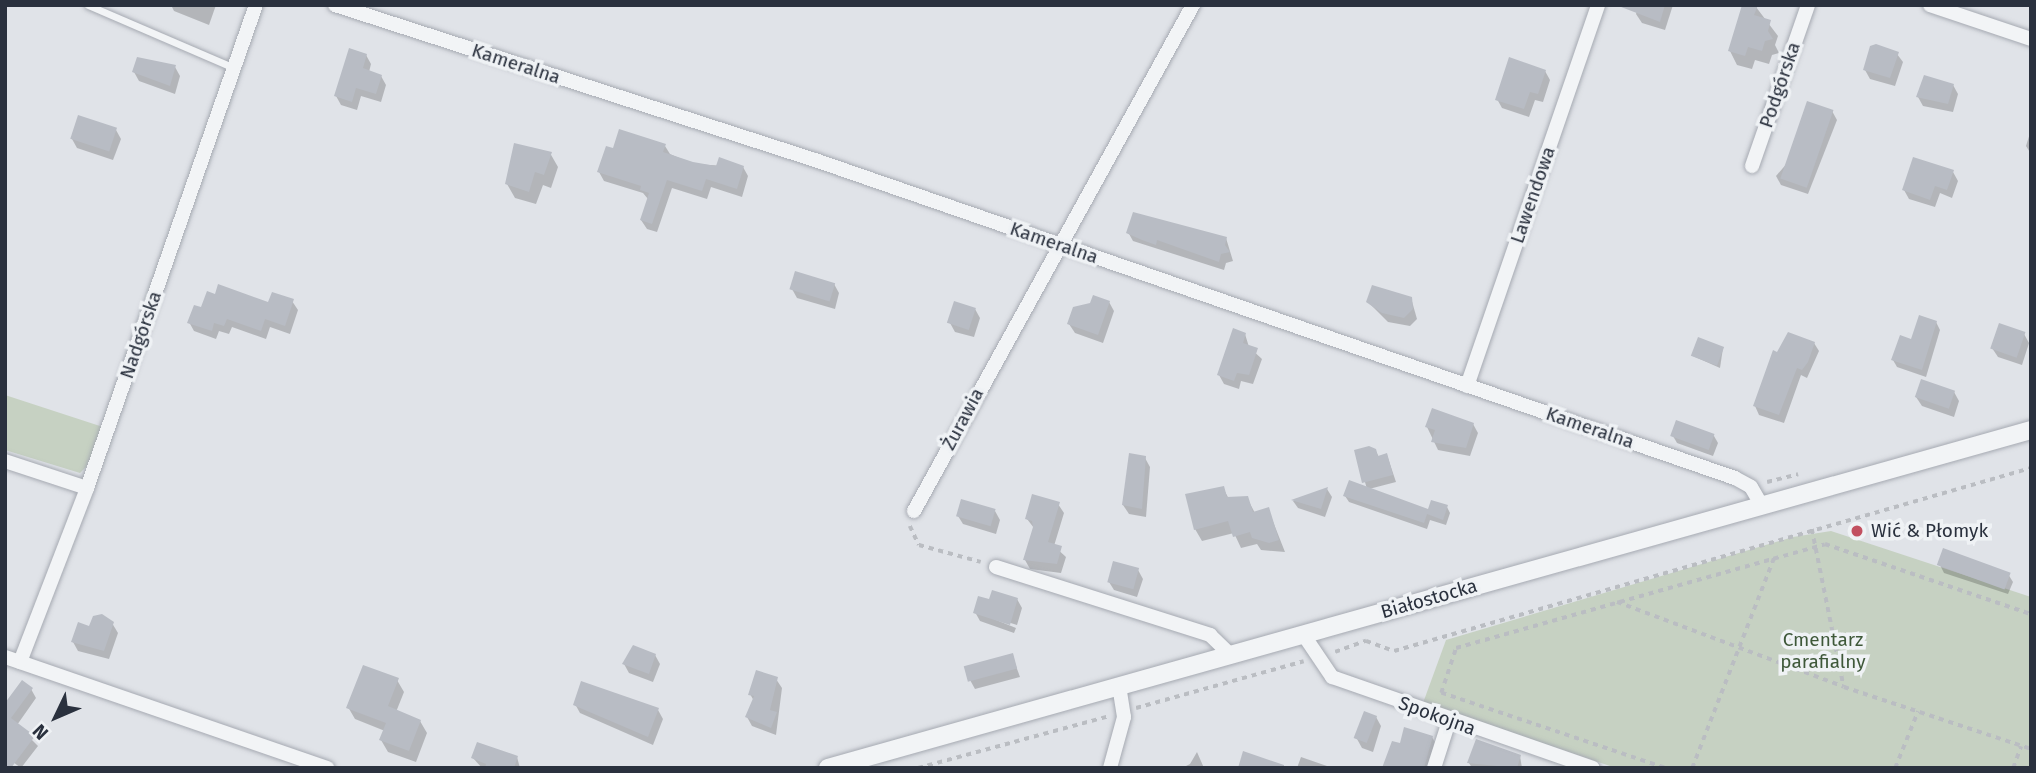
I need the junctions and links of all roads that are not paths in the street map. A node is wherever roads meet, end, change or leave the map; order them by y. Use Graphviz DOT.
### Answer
graph roads {
  1 [pos="88,5"];
  2 [pos="256,5"];
  3 [pos="335,5"];
  4 [pos="1193,5"];
  5 [pos="1598,5"];
  6 [pos="1808,5"];
  7 [pos="1930,5"];
  8 [pos="2031,39"];
  9 [pos="234,68"];
  10 [pos="1752,166"];
  11 [pos="1059,244"];
  12 [pos="1467,386"];
  13 [pos="2031,430"];
  14 [pos="5,461"];
  15 [pos="87,488"];
  16 [pos="1761,504"];
  17 [pos="914,511"];
  18 [pos="996,567"];
  19 [pos="1303,634"];
  20 [pos="1230,654"];
  21 [pos="5,657"];
  22 [pos="20,662"];
  23 [pos="1119,687"];
  24 [pos="1450,721"];
  25 [pos="327,768"];
  26 [pos="828,768"];
  27 [pos="1110,768"];
  28 [pos="1434,768"];
  29 [pos="1592,768"];
  1 -- 9 [label="lane"];
  2 -- 9 [label="street, Nadgórska"];
  3 -- 11 [label="street, Kameralna"];
  4 -- 11 [label="street, Żurawia"];
  5 -- 12 [label="street, Lawendowa"];
  6 -- 10 [label="street, Podgórska"];
  7 -- 8 [label="street"];
  9 -- 15 [label="street, Nadgórska"];
  11 -- 12 [label="street, Kameralna"];
  11 -- 17 [label="street, Żurawia"];
  12 -- 16 [label="street, Kameralna"];
  13 -- 16 [label="street, Białostocka"];
  14 -- 15 [label="street"];
  15 -- 22 [label="street, Nadgórska"];
  16 -- 19 [label="street, Białostocka"];
  18 -- 20 [label="street"];
  19 -- 20 [label="street, Białostocka"];
  19 -- 24 [label="street, Spokojna"];
  20 -- 23 [label="street, Białostocka"];
  21 -- 22 [label="street"];
  22 -- 25 [label="street"];
  23 -- 26 [label="street, Białostocka"];
  23 -- 27 [label="street"];
  24 -- 28 [label="street"];
  24 -- 29 [label="street, Spokojna"];
}
